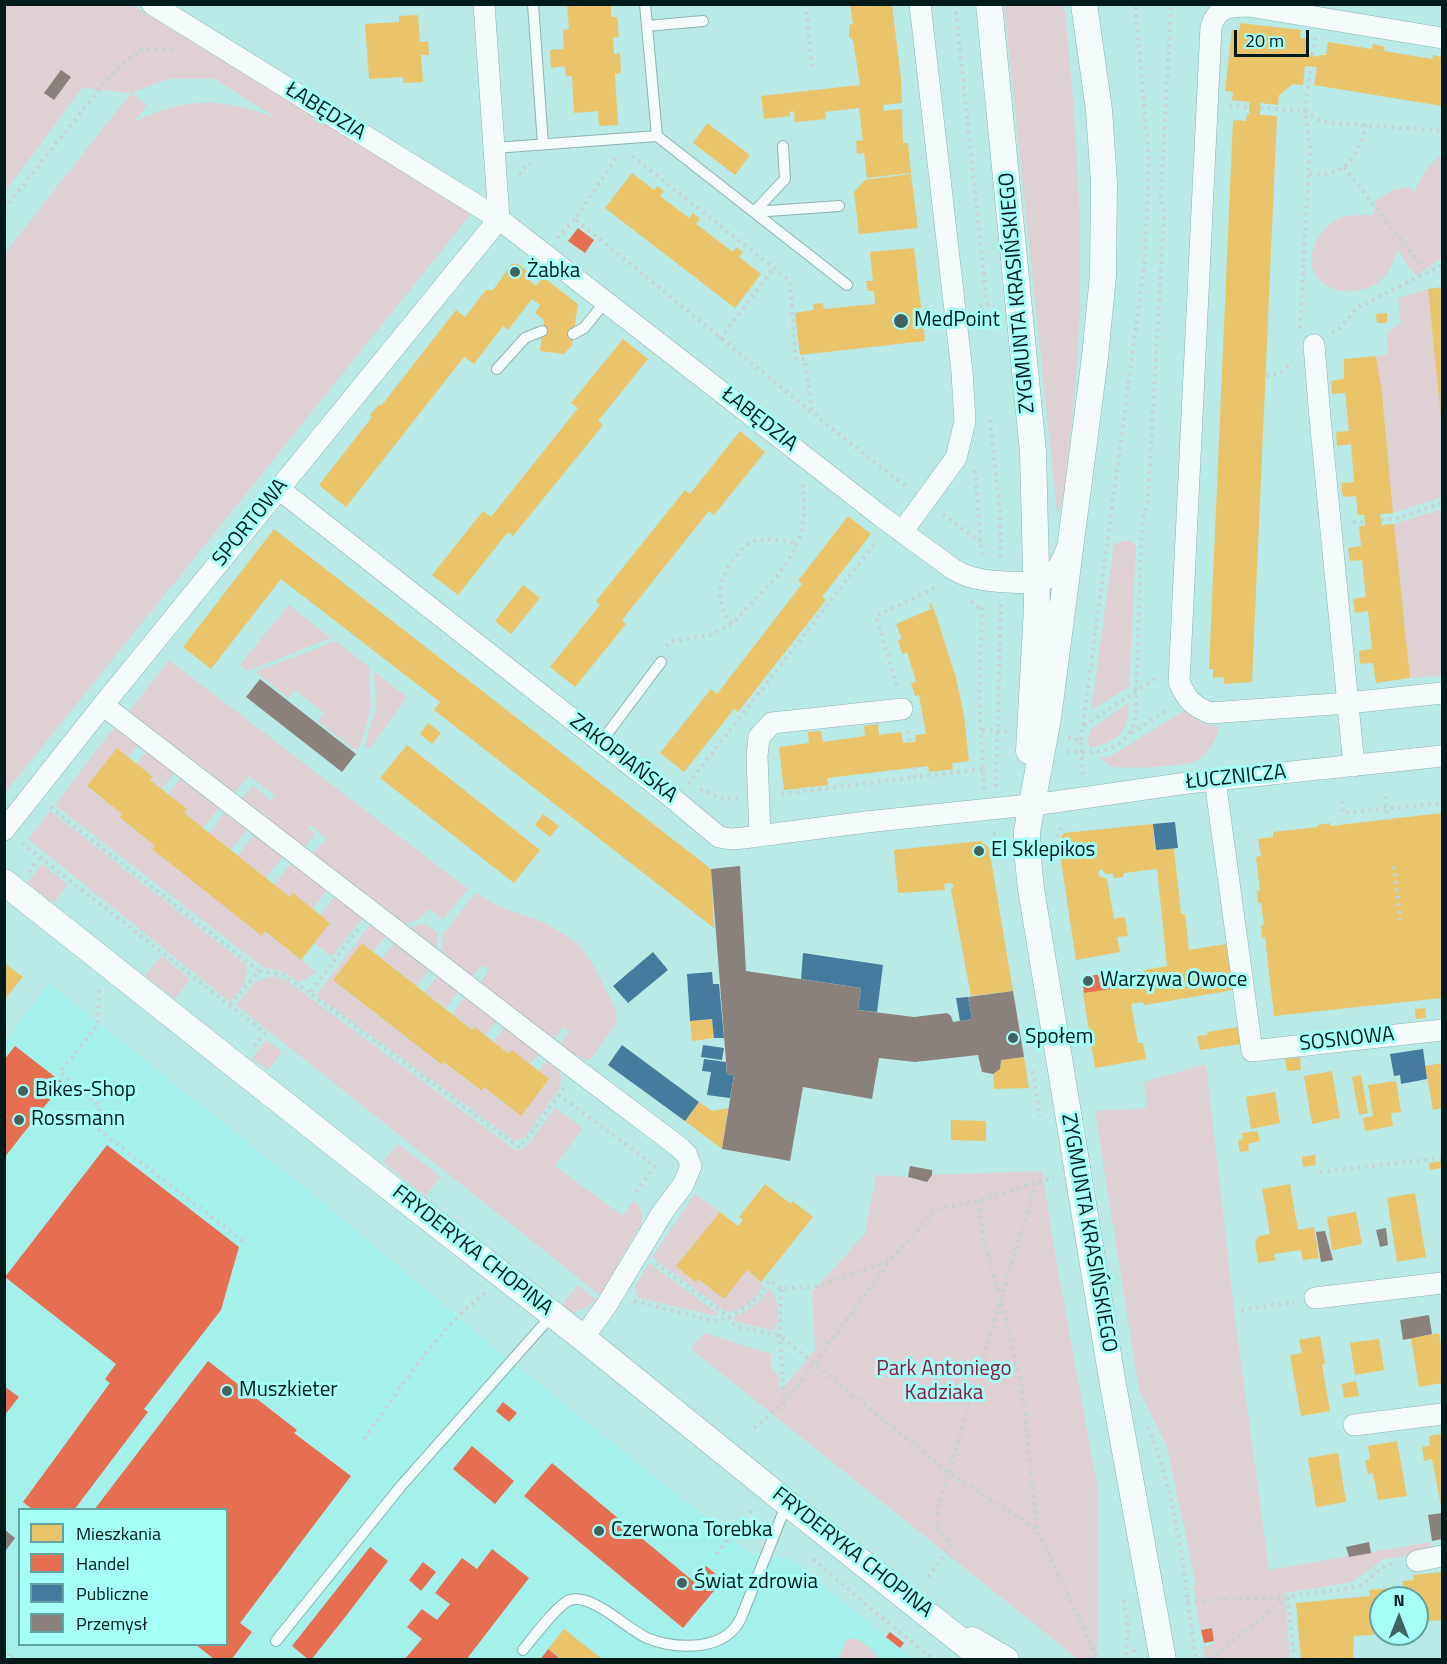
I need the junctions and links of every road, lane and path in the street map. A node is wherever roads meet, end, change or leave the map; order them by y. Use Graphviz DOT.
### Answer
graph roads {
  1 [pos="152,4"];
  2 [pos="483,4"];
  3 [pos="533,4"];
  4 [pos="645,4"];
  5 [pos="806,4"];
  6 [pos="920,4"];
  7 [pos="955,4"];
  8 [pos="989,4"];
  9 [pos="1084,4"];
  10 [pos="1135,4"];
  11 [pos="1171,4"];
  12 [pos="703,21"];
  13 [pos="647,26"];
  14 [pos="205,37"];
  15 [pos="1443,39"];
  16 [pos="1311,66"];
  17 [pos="812,67"];
  18 [pos="1260,108"];
  19 [pos="1305,111"];
  20 [pos="1366,125"];
  21 [pos="1443,131"];
  22 [pos="657,136"];
  23 [pos="543,144"];
  24 [pos="783,146"];
  25 [pos="494,148"];
  26 [pos="606,158"];
  27 [pos="616,158"];
  28 [pos="532,162"];
  29 [pos="1344,167"];
  30 [pos="1309,174"];
  31 [pos="517,184"];
  32 [pos="839,206"];
  33 [pos="4,209"];
  34 [pos="754,212"];
  35 [pos="499,219"];
  36 [pos="575,219"];
  37 [pos="555,240"];
  38 [pos="1443,265"];
  39 [pos="773,269"];
  40 [pos="1427,273"];
  41 [pos="847,285"];
  42 [pos="606,301"];
  43 [pos="955,309"];
  44 [pos="542,331"];
  45 [pos="573,334"];
  46 [pos="1307,338"];
  47 [pos="720,339"];
  48 [pos="497,369"];
  49 [pos="1266,376"];
  50 [pos="812,412"];
  51 [pos="812,483"];
  52 [pos="279,489"];
  53 [pos="925,501"];
  54 [pos="1443,503"];
  55 [pos="1381,520"];
  56 [pos="1072,528"];
  57 [pos="902,532"];
  58 [pos="881,536"];
  59 [pos="797,543"];
  60 [pos="980,543"];
  61 [pos="1036,582"];
  62 [pos="945,584"];
  63 [pos="964,597"];
  64 [pos="982,610"];
  65 [pos="732,624"];
  66 [pos="1059,632"];
  67 [pos="662,662"];
  68 [pos="1180,662"];
  69 [pos="1136,692"];
  70 [pos="1443,693"];
  71 [pos="1186,699"];
  72 [pos="1348,703"];
  73 [pos="103,705"];
  74 [pos="902,709"];
  75 [pos="1083,726"];
  76 [pos="1131,734"];
  77 [pos="1081,740"];
  78 [pos="601,742"];
  79 [pos="910,742"];
  80 [pos="998,744"];
  81 [pos="1036,748"];
  82 [pos="1443,756"];
  83 [pos="1354,766"];
  84 [pos="914,767"];
  85 [pos="984,769"];
  86 [pos="915,777"];
  87 [pos="1215,780"];
  88 [pos="758,796"];
  89 [pos="1385,796"];
  90 [pos="1342,801"];
  91 [pos="1443,803"];
  92 [pos="1031,805"];
  93 [pos="1387,810"];
  94 [pos="41,814"];
  95 [pos="1388,820"];
  96 [pos="4,830"];
  97 [pos="760,836"];
  98 [pos="40,857"];
  99 [pos="1394,866"];
  100 [pos="13,880"];
  101 [pos="371,912"];
  102 [pos="1400,920"];
  103 [pos="259,971"];
  104 [pos="99,987"];
  105 [pos="310,993"];
  106 [pos="230,1005"];
  107 [pos="1443,1030"];
  108 [pos="577,1070"];
  109 [pos="559,1095"];
  110 [pos="1443,1158"];
  111 [pos="1320,1172"];
  112 [pos="1061,1175"];
  113 [pos="1036,1182"];
  114 [pos="635,1193"];
  115 [pos="978,1201"];
  116 [pos="246,1243"];
  117 [pos="889,1261"];
  118 [pos="670,1274"];
  119 [pos="1443,1283"];
  120 [pos="781,1289"];
  121 [pos="486,1292"];
  122 [pos="1001,1298"];
  123 [pos="1315,1298"];
  124 [pos="627,1299"];
  125 [pos="1241,1310"];
  126 [pos="554,1314"];
  127 [pos="729,1317"];
  128 [pos="780,1335"];
  129 [pos="584,1338"];
  130 [pos="813,1364"];
  131 [pos="784,1404"];
  132 [pos="1443,1414"];
  133 [pos="1354,1425"];
  134 [pos="754,1428"];
  135 [pos="364,1439"];
  136 [pos="949,1473"];
  137 [pos="787,1503"];
  138 [pos="753,1508"];
  139 [pos="1037,1529"];
  140 [pos="716,1554"];
  141 [pos="1443,1556"];
  142 [pos="1417,1561"];
  143 [pos="928,1577"];
  144 [pos="1288,1597"];
  145 [pos="1187,1602"];
  146 [pos="938,1621"];
  147 [pos="276,1641"];
  148 [pos="523,1650"];
  149 [pos="985,1659"];
  150 [pos="1006,1659"];
  151 [pos="1098,1659"];
  152 [pos="1163,1659"];
  153 [pos="1209,1659"];
  154 [pos="1294,1659"];
  1 -- 14 [label="street, ŁABĘDZIA"];
  2 -- 25 [label="street"];
  3 -- 23 [label="lane"];
  4 -- 13 [label="lane"];
  5 -- 17 [label="path"];
  6 -- 43 [label="street"];
  7 -- 43 [label="path"];
  8 -- 61 [label="street, ZYGMUNTA KRASIŃSKIEGO"];
  9 -- 56 [label="street, ZYGMUNTA KRASIŃSKIEGO"];
  10 -- 75 [label="path"];
  11 -- 69 [label="path"];
  12 -- 13 [label="lane"];
  13 -- 22 [label="lane"];
  14 -- 33 [label="path"];
  14 -- 35 [label="street, ŁABĘDZIA"];
  15 -- 68 [label="street"];
  16 -- 19 [label="path"];
  18 -- 19 [label="path"];
  19 -- 20 [label="path"];
  19 -- 30 [label="path"];
  20 -- 21 [label="path"];
  20 -- 29 [label="path"];
  22 -- 23 [label="lane"];
  22 -- 34 [label="lane"];
  23 -- 25 [label="lane"];
  24 -- 34 [label="lane"];
  25 -- 35 [label="street"];
  26 -- 27 [label="path"];
  27 -- 36 [label="path"];
  27 -- 39 [label="path"];
  28 -- 31 [label="path"];
  29 -- 30 [label="path"];
  29 -- 40 [label="path"];
  30 -- 46 [label="path"];
  32 -- 34 [label="lane"];
  34 -- 41 [label="lane"];
  35 -- 42 [label="street, ŁABĘDZIA"];
  35 -- 52 [label="street, SPORTOWA"];
  36 -- 37 [label="path"];
  36 -- 47 [label="path"];
  38 -- 40 [label="path"];
  39 -- 47 [label="path"];
  39 -- 50 [label="path"];
  40 -- 46 [label="path"];
  42 -- 45 [label="lane"];
  42 -- 57 [label="street, ŁABĘDZIA"];
  43 -- 53 [label="street"];
  44 -- 48 [label="lane"];
  46 -- 49 [label="path"];
  46 -- 72 [label="street"];
  47 -- 50 [label="path"];
  50 -- 53 [label="path"];
  51 -- 59 [label="path"];
  52 -- 73 [label="street, SPORTOWA"];
  52 -- 78 [label="street, ZAKOPIAŃSKA"];
  53 -- 57 [label="street"];
  53 -- 60 [label="path"];
  54 -- 55 [label="path"];
  56 -- 61 [label="street, ZYGMUNTA KRASIŃSKIEGO"];
  56 -- 66 [label="street, ZYGMUNTA KRASIŃSKIEGO"];
  57 -- 61 [label="street, ŁABĘDZIA"];
  58 -- 88 [label="path"];
  59 -- 65 [label="path"];
  59 -- 65 [label="path"];
  61 -- 66 [label="street, ZYGMUNTA KRASIŃSKIEGO"];
  61 -- 81 [label="street, ZYGMUNTA KRASIŃSKIEGO"];
  62 -- 74 [label="path"];
  63 -- 64 [label="path"];
  65 -- 67 [label="path"];
  66 -- 81 [label="street, ZYGMUNTA KRASIŃSKIEGO"];
  67 -- 78 [label="lane"];
  68 -- 69 [label="path"];
  68 -- 71 [label="street"];
  69 -- 75 [label="path"];
  69 -- 76 [label="path"];
  70 -- 72 [label="street"];
  71 -- 72 [label="street"];
  71 -- 76 [label="path"];
  72 -- 83 [label="street"];
  73 -- 96 [label="street, SPORTOWA"];
  73 -- 101 [label="street"];
  74 -- 79 [label="path"];
  74 -- 88 [label="street"];
  75 -- 77 [label="path"];
  76 -- 81 [label="path"];
  78 -- 97 [label="street, ZAKOPIAŃSKA"];
  80 -- 81 [label="path"];
  81 -- 92 [label="street, ZYGMUNTA KRASIŃSKIEGO"];
  82 -- 83 [label="street, ŁUCZNICZA"];
  83 -- 87 [label="street, ŁUCZNICZA"];
  84 -- 86 [label="path"];
  85 -- 86 [label="path"];
  86 -- 88 [label="path"];
  87 -- 92 [label="street, ŁUCZNICZA"];
  87 -- 107 [label="street, SOSNOWA"];
  88 -- 97 [label="street"];
  89 -- 93 [label="path"];
  90 -- 93 [label="path"];
  91 -- 93 [label="path"];
  92 -- 97 [label="street, ZAKOPIAŃSKA"];
  92 -- 152 [label="street, ZYGMUNTA KRASIŃSKIEGO"];
  93 -- 95 [label="path"];
  94 -- 103 [label="path"];
  98 -- 100 [label="path"];
  99 -- 102 [label="path"];
  100 -- 126 [label="street, FRYDERYKA CHOPINA"];
  101 -- 105 [label="path"];
  101 -- 108 [label="street"];
  103 -- 105 [label="path"];
  103 -- 106 [label="path"];
  104 -- 116 [label="path"];
  105 -- 109 [label="path"];
  108 -- 109 [label="path"];
  108 -- 129 [label="street"];
  109 -- 114 [label="path"];
  110 -- 111 [label="path"];
  112 -- 113 [label="path"];
  113 -- 115 [label="path"];
  113 -- 122 [label="path"];
  115 -- 117 [label="path"];
  115 -- 122 [label="path"];
  117 -- 120 [label="path"];
  117 -- 130 [label="path"];
  118 -- 127 [label="path"];
  119 -- 123 [label="street"];
  120 -- 127 [label="path"];
  120 -- 128 [label="path"];
  121 -- 135 [label="path"];
  122 -- 136 [label="path"];
  122 -- 139 [label="path"];
  123 -- 125 [label="path"];
  124 -- 127 [label="path"];
  126 -- 129 [label="street, FRYDERYKA CHOPINA"];
  126 -- 147 [label="lane"];
  127 -- 128 [label="path"];
  128 -- 130 [label="path"];
  128 -- 131 [label="path"];
  129 -- 137 [label="street, FRYDERYKA CHOPINA"];
  130 -- 131 [label="path"];
  130 -- 136 [label="path"];
  131 -- 134 [label="path"];
  132 -- 133 [label="street"];
  136 -- 139 [label="path"];
  136 -- 143 [label="path"];
  137 -- 146 [label="street, FRYDERYKA CHOPINA"];
  137 -- 148 [label="lane"];
  138 -- 140 [label="path"];
  139 -- 151 [label="path"];
  141 -- 142 [label="street"];
  142 -- 144 [label="path"];
  144 -- 145 [label="path"];
  144 -- 153 [label="path"];
  144 -- 154 [label="path"];
  146 -- 149 [label="street, FRYDERYKA CHOPINA"];
  146 -- 150 [label="street, FRYDERYKA CHOPINA"];
}
